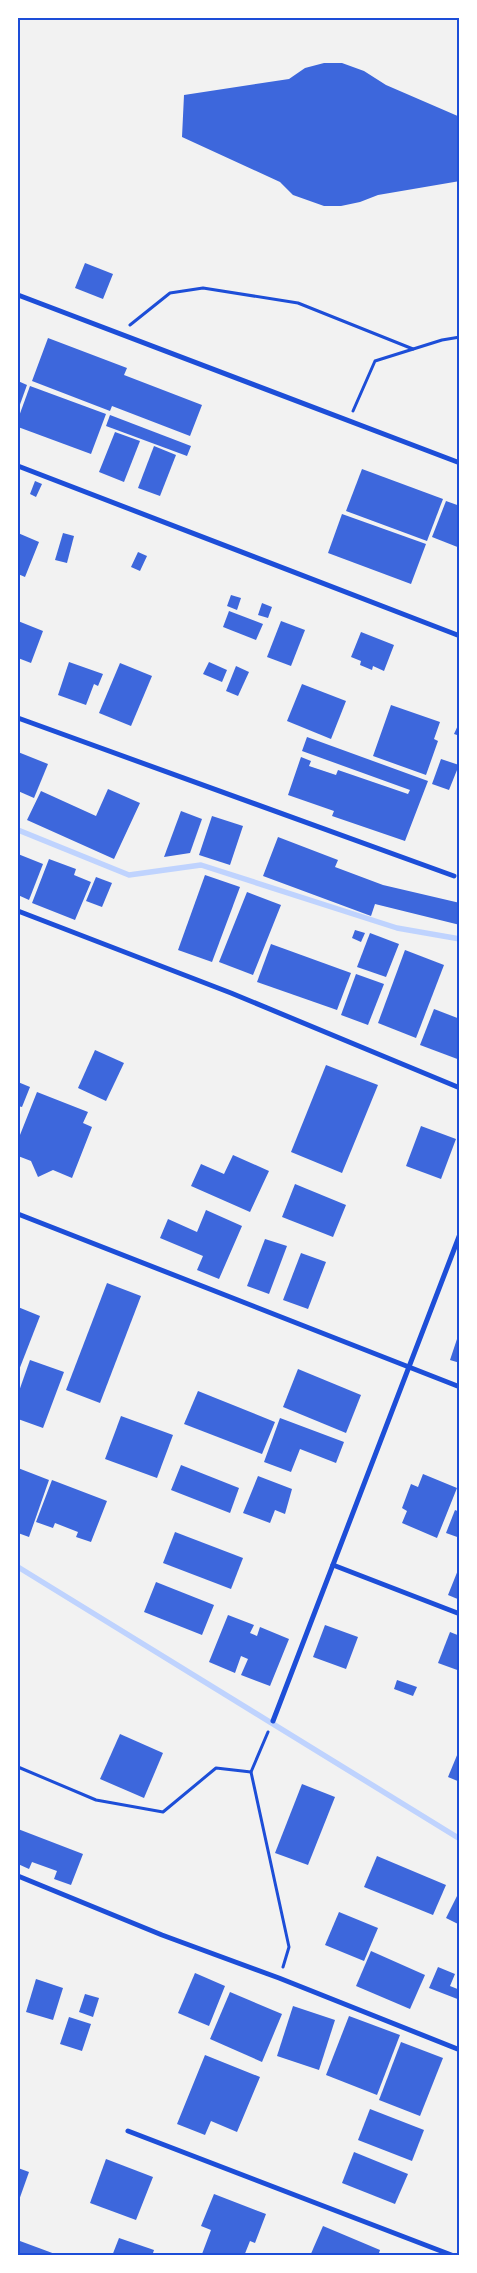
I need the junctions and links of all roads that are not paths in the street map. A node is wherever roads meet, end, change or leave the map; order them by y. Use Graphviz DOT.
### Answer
graph roads {
  1 [pos="18,295"];
  2 [pos="460,463"];
  3 [pos="18,466"];
  4 [pos="460,636"];
  5 [pos="18,718"];
  6 [pos="454,876"];
  7 [pos="18,912"];
  8 [pos="460,1088"];
  9 [pos="18,1214"];
  10 [pos="460,1234"];
  11 [pos="408,1367"];
  12 [pos="460,1387"];
  13 [pos="333,1565"];
  14 [pos="460,1614"];
  15 [pos="273,1721"];
  16 [pos="18,1876"];
  17 [pos="460,2050"];
  18 [pos="128,2131"];
  19 [pos="454,2256"];
  1 -- 2 [label="street"];
  3 -- 4 [label="street"];
  5 -- 6 [label="street"];
  7 -- 8 [label="street"];
  9 -- 11 [label="street"];
  10 -- 11 [label="street"];
  11 -- 12 [label="street"];
  11 -- 13 [label="street"];
  13 -- 14 [label="street"];
  13 -- 15 [label="street"];
  16 -- 17 [label="street"];
  18 -- 19 [label="street"];
}
